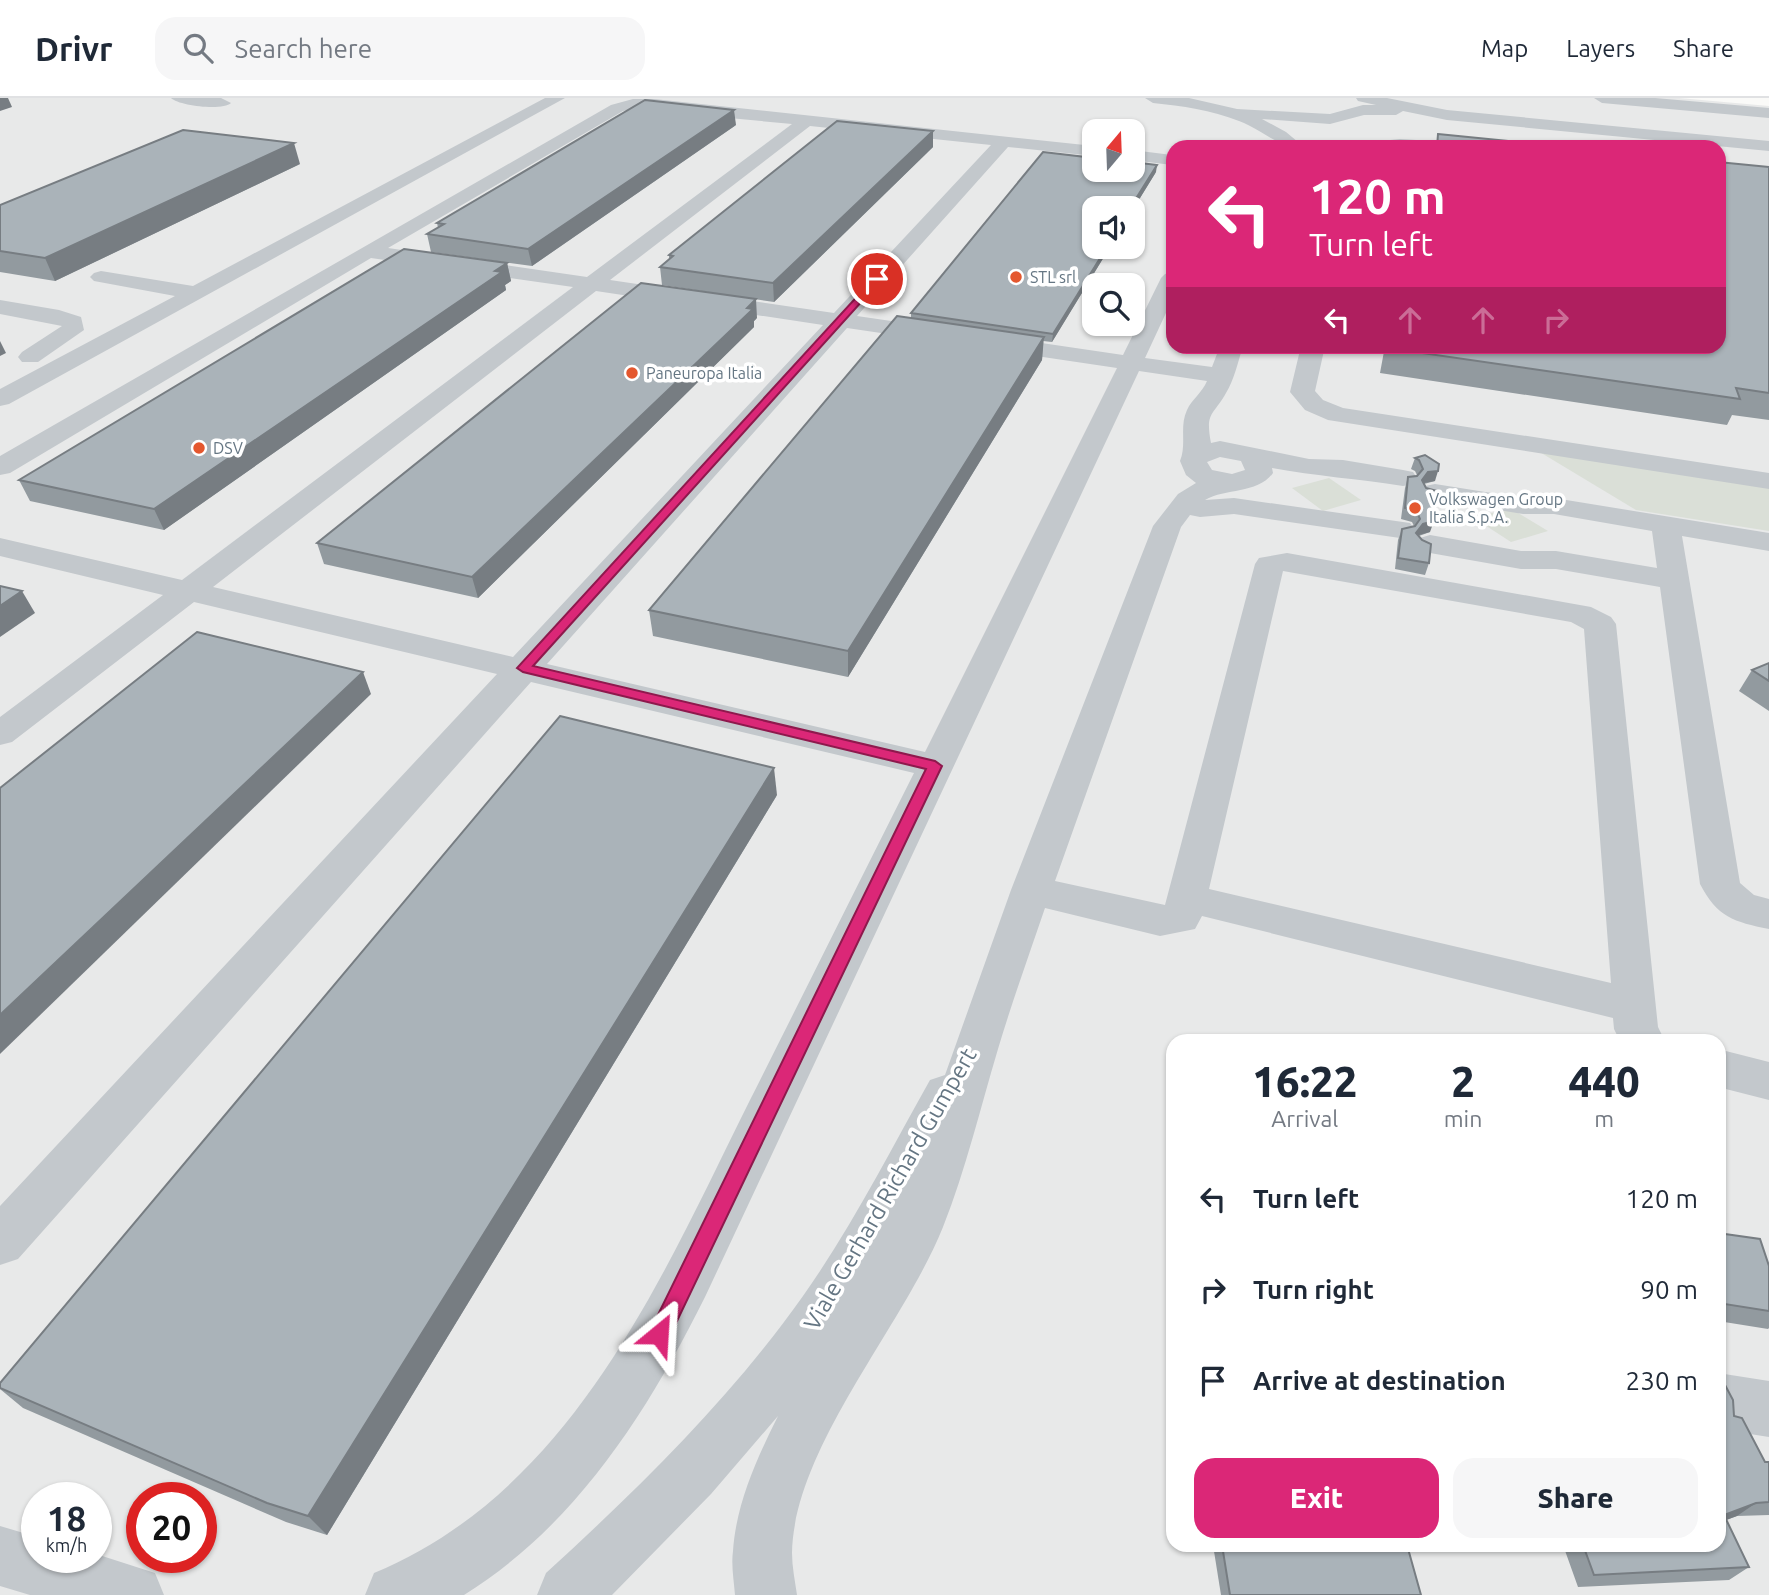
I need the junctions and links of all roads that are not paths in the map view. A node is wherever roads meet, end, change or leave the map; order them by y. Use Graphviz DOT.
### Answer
graph roads {
  1 [pos="179,98"];
  2 [pos="557,98"];
  3 [pos="1153,98"];
  4 [pos="1209,98"];
  5 [pos="1364,98"];
  6 [pos="1428,98"];
  7 [pos="1602,98"];
  8 [pos="1672,98"];
  9 [pos="223,103"];
  10 [pos="1336,111"];
  11 [pos="1769,111"];
  12 [pos="1236,114"];
  13 [pos="807,120"];
  14 [pos="1769,129"];
  15 [pos="1285,140"];
  16 [pos="1561,140"];
  17 [pos="1707,140"];
  18 [pos="1004,142"];
  19 [pos="1726,142"];
  20 [pos="1769,146"];
  21 [pos="1082,150"];
  22 [pos="1726,156"];
  23 [pos="1145,157"];
  24 [pos="1166,159"];
  25 [pos="1769,160"];
  26 [pos="368,251"];
  27 [pos="101,277"];
  28 [pos="594,283"];
  29 [pos="1166,290"];
  30 [pos="197,293"];
  31 [pos="0,307"];
  32 [pos="841,319"];
  33 [pos="1311,354"];
  34 [pos="1131,363"];
  35 [pos="12,366"];
  36 [pos="1223,371"];
  37 [pos="0,399"];
  38 [pos="1246,455"];
  39 [pos="1194,459"];
  40 [pos="0,467"];
  41 [pos="1769,481"];
  42 [pos="1235,482"];
  43 [pos="1404,482"];
  44 [pos="1435,487"];
  45 [pos="1309,519"];
  46 [pos="1666,525"];
  47 [pos="1167,526"];
  48 [pos="1399,534"];
  49 [pos="1430,539"];
  50 [pos="1769,542"];
  51 [pos="0,547"];
  52 [pos="1308,565"];
  53 [pos="1674,580"];
  54 [pos="190,590"];
  55 [pos="523,668"];
  56 [pos="0,734"];
  57 [pos="935,766"];
  58 [pos="1031,890"];
  59 [pos="1187,898"];
  60 [pos="1769,914"];
  61 [pos="1639,1024"];
  62 [pos="983,1028"];
  63 [pos="1726,1070"];
  64 [pos="1769,1081"];
  65 [pos="0,1242"];
  66 [pos="1726,1402"];
  67 [pos="1769,1409"];
  68 [pos="0,1556"];
  69 [pos="132,1595"];
  70 [pos="396,1595"];
  71 [pos="568,1595"];
  72 [pos="766,1595"];
  1 -- 9 [label="street"];
  2 -- 30 [label="street"];
  3 -- 12 [label="street"];
  4 -- 10 [label="street"];
  5 -- 17 [label="street"];
  6 -- 14 [label="street"];
  7 -- 11 [label="street"];
  8 -- 11 [label="street"];
  12 -- 15 [label="street"];
  12 -- 16 [label="street"];
  13 -- 18 [label="street"];
  13 -- 26 [label="street"];
  13 -- 28 [label="street"];
  18 -- 21 [label="street"];
  18 -- 32 [label="street"];
  19 -- 20 [label="street"];
  22 -- 25 [label="street"];
  23 -- 24 [label="street"];
  26 -- 28 [label="street"];
  26 -- 40 [label="street"];
  27 -- 30 [label="street"];
  28 -- 32 [label="street"];
  28 -- 54 [label="street"];
  29 -- 34 [label="street"];
  30 -- 37 [label="street"];
  31 -- 35 [label="street"];
  32 -- 34 [label="street"];
  32 -- 55 [label="street"];
  33 -- 41 [label="street"];
  34 -- 36 [label="street"];
  34 -- 57 [label="street"];
  36 -- 38 [label="street"];
  36 -- 39 [label="street"];
  38 -- 39 [label="street"];
  38 -- 42 [label="street"];
  38 -- 43 [label="street"];
  39 -- 42 [label="street"];
  39 -- 47 [label="street, Viale Gerhard Richard Gumpert"];
  42 -- 47 [label="street, Viale Gerhard Richard Gumpert"];
  44 -- 46 [label="street"];
  45 -- 47 [label="street"];
  45 -- 48 [label="street"];
  45 -- 52 [label="street"];
  46 -- 50 [label="street"];
  46 -- 53 [label="street"];
  47 -- 58 [label="street, Viale Gerhard Richard Gumpert"];
  49 -- 53 [label="street"];
  51 -- 54 [label="street"];
  52 -- 59 [label="street"];
  52 -- 61 [label="street"];
  53 -- 60 [label="street"];
  54 -- 55 [label="street"];
  54 -- 56 [label="street"];
  55 -- 57 [label="street"];
  55 -- 65 [label="street"];
  57 -- 70 [label="street"];
  58 -- 59 [label="street"];
  58 -- 62 [label="street, Viale Gerhard Richard Gumpert"];
  59 -- 61 [label="street"];
  62 -- 71 [label="street, Viale Gerhard Richard Gumpert"];
  62 -- 72 [label="street, Viale Gerhard Richard Gumpert"];
  63 -- 64 [label="street"];
  66 -- 67 [label="street"];
  68 -- 69 [label="street"];
}
